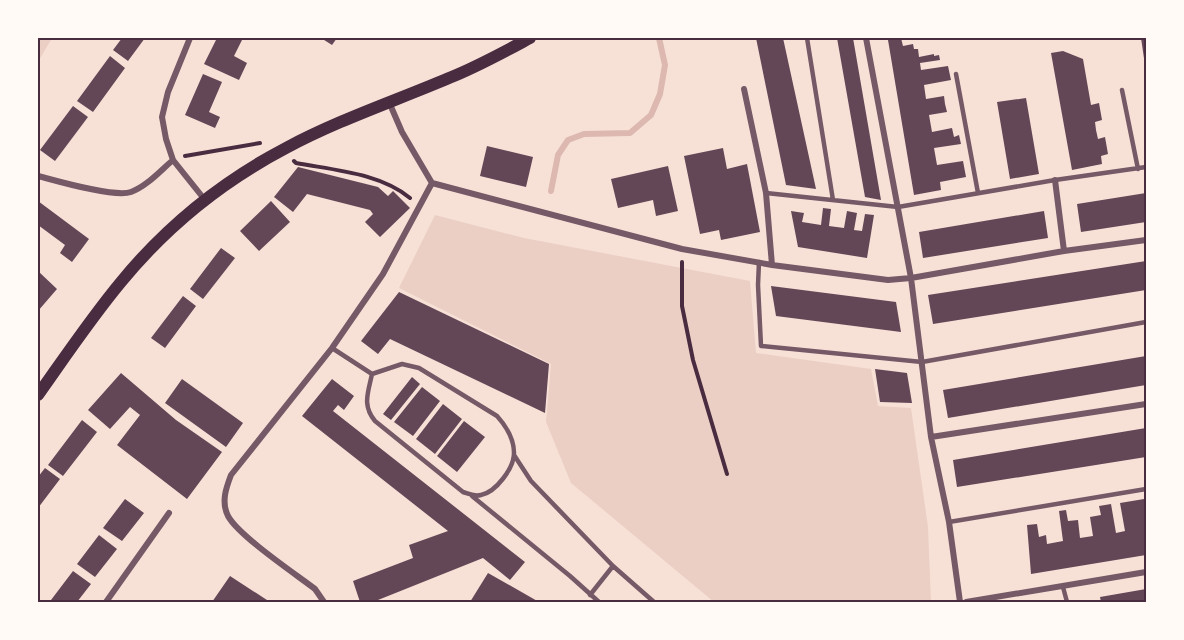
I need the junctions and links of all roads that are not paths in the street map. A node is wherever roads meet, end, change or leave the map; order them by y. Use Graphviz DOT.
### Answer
graph roads {
  1 [pos="190,38"];
  2 [pos="530,38"];
  3 [pos="807,38"];
  4 [pos="867,38"];
  5 [pos="956,74"];
  6 [pos="744,89"];
  7 [pos="1122,90"];
  8 [pos="389,102"];
  9 [pos="173,160"];
  10 [pos="1146,167"];
  11 [pos="1138,169"];
  12 [pos="38,176"];
  13 [pos="1055,180"];
  14 [pos="432,183"];
  15 [pos="978,193"];
  16 [pos="766,194"];
  17 [pos="205,200"];
  18 [pos="833,200"];
  19 [pos="898,207"];
  20 [pos="1146,240"];
  21 [pos="1064,251"];
  22 [pos="759,262"];
  23 [pos="772,265"];
  24 [pos="911,278"];
  25 [pos="1146,322"];
  26 [pos="332,348"];
  27 [pos="922,363"];
  28 [pos="372,374"];
  29 [pos="38,395"];
  30 [pos="1146,404"];
  31 [pos="931,437"];
  32 [pos="514,455"];
  33 [pos="1146,489"];
  34 [pos="472,496"];
  35 [pos="169,513"];
  36 [pos="949,522"];
  37 [pos="613,566"];
  38 [pos="1146,572"];
  39 [pos="1063,587"];
  40 [pos="590,595"];
  41 [pos="106,603"];
  42 [pos="324,603"];
  43 [pos="599,603"];
  44 [pos="654,603"];
  45 [pos="960,603"];
  46 [pos="966,603"];
  47 [pos="1067,603"];
  1 -- 9 [label="street"];
  2 -- 8 [label="main road"];
  3 -- 18 [label="lane"];
  4 -- 19 [label="street"];
  5 -- 15 [label="lane"];
  6 -- 16 [label="street"];
  7 -- 11 [label="lane"];
  8 -- 14 [label="street"];
  8 -- 17 [label="main road"];
  9 -- 12 [label="street"];
  9 -- 17 [label="street"];
  10 -- 11 [label="lane"];
  11 -- 13 [label="lane"];
  13 -- 15 [label="lane"];
  13 -- 21 [label="street"];
  14 -- 22 [label="street"];
  14 -- 26 [label="street"];
  15 -- 19 [label="lane"];
  16 -- 18 [label="lane"];
  16 -- 23 [label="street"];
  17 -- 29 [label="main road"];
  18 -- 19 [label="lane"];
  19 -- 24 [label="street"];
  20 -- 21 [label="street"];
  21 -- 24 [label="street"];
  22 -- 23 [label="street"];
  22 -- 27 [label="lane"];
  23 -- 24 [label="street"];
  24 -- 27 [label="street"];
  25 -- 27 [label="lane"];
  26 -- 28 [label="lane"];
  26 -- 42 [label="street"];
  27 -- 31 [label="street"];
  28 -- 32 [label="lane"];
  28 -- 34 [label="lane"];
  30 -- 31 [label="street"];
  31 -- 36 [label="street"];
  32 -- 34 [label="lane"];
  32 -- 37 [label="lane"];
  33 -- 36 [label="lane"];
  34 -- 40 [label="lane"];
  35 -- 41 [label="street"];
  36 -- 45 [label="street"];
  37 -- 40 [label="lane"];
  37 -- 44 [label="lane"];
  38 -- 39 [label="street"];
  39 -- 46 [label="street"];
  39 -- 47 [label="lane"];
  40 -- 43 [label="lane"];
}
